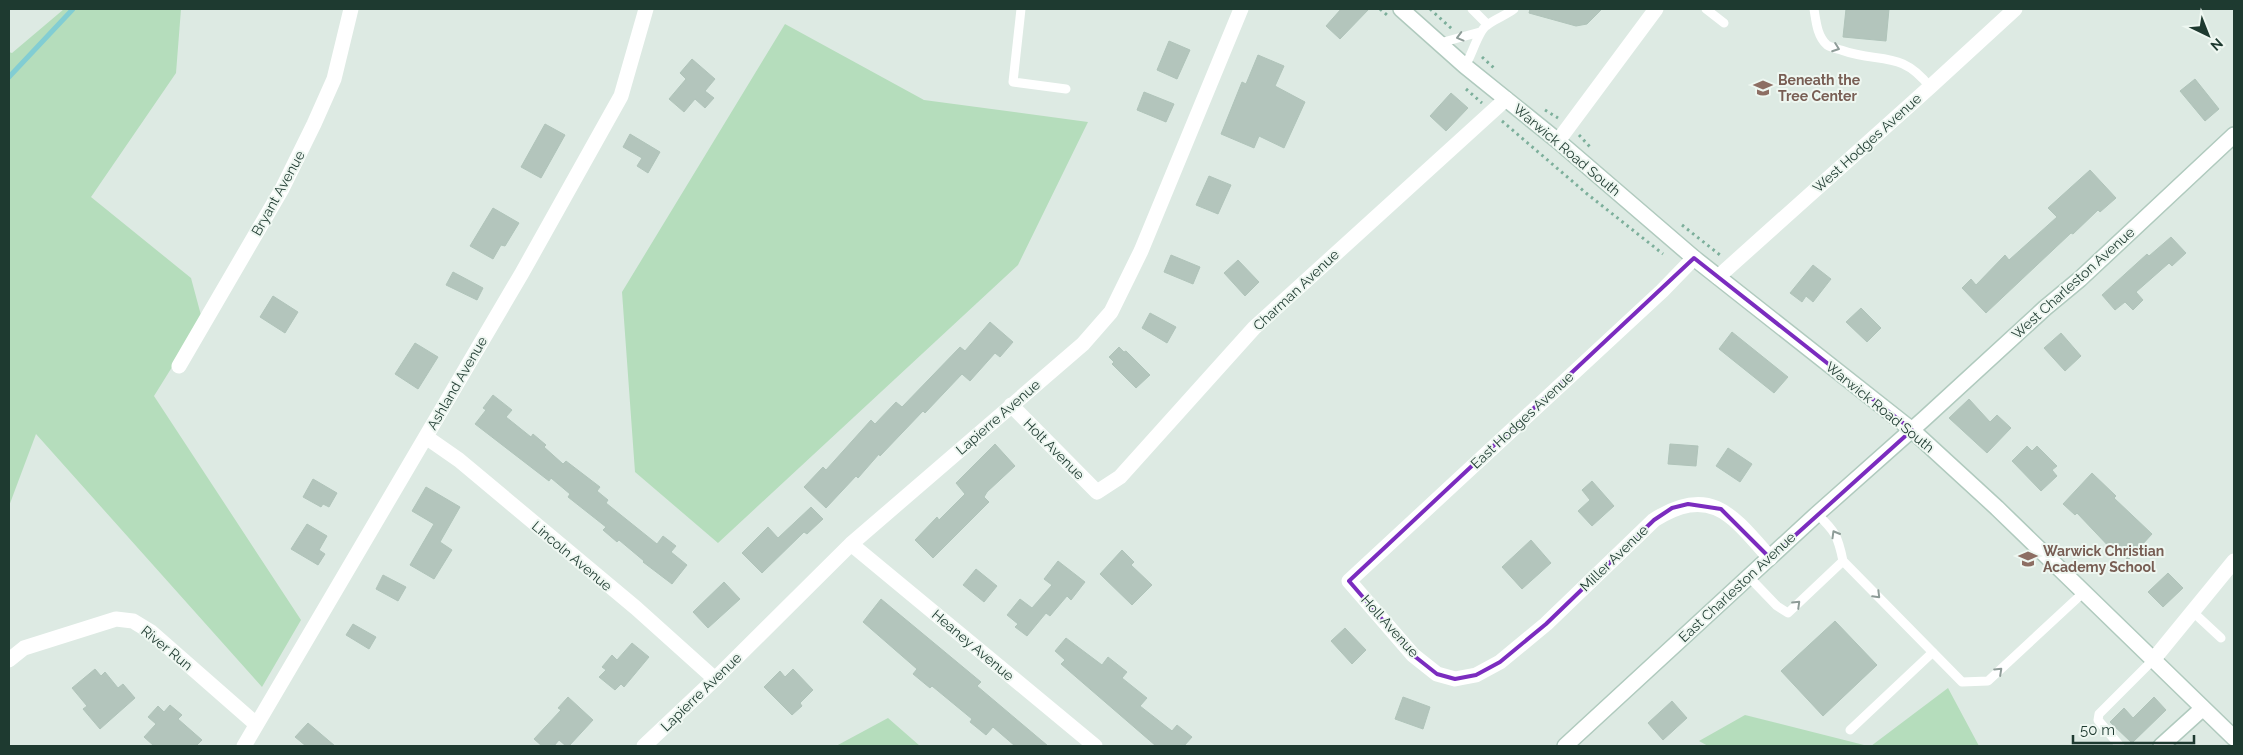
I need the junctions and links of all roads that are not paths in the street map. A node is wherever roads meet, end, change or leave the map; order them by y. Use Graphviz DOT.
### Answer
graph roads {
  1 [pos="351,9"];
  2 [pos="646,9"];
  3 [pos="1021,9"];
  4 [pos="1241,9"];
  5 [pos="1472,9"];
  6 [pos="1514,9"];
  7 [pos="1656,9"];
  8 [pos="1706,9"];
  9 [pos="1814,9"];
  10 [pos="2014,9"];
  11 [pos="1398,15"];
  12 [pos="1724,23"];
  13 [pos="1487,24"];
  14 [pos="1480,32"];
  15 [pos="1440,43"];
  16 [pos="1465,66"];
  17 [pos="1930,87"];
  18 [pos="1066,89"];
  19 [pos="1506,99"];
  20 [pos="2234,135"];
  21 [pos="1558,141"];
  22 [pos="1694,258"];
  23 [pos="1718,277"];
  24 [pos="178,366"];
  25 [pos="1011,405"];
  26 [pos="1912,430"];
  27 [pos="426,438"];
  28 [pos="1097,492"];
  29 [pos="1817,514"];
  30 [pos="851,544"];
  31 [pos="1770,558"];
  32 [pos="1842,561"];
  33 [pos="2233,567"];
  34 [pos="1749,577"];
  35 [pos="1349,581"];
  36 [pos="2084,592"];
  37 [pos="2193,612"];
  38 [pos="2221,638"];
  39 [pos="1933,652"];
  40 [pos="9,660"];
  41 [pos="2153,660"];
  42 [pos="1460,678"];
  43 [pos="715,679"];
  44 [pos="2203,708"];
  45 [pos="256,724"];
  46 [pos="1850,730"];
  47 [pos="2234,738"];
  48 [pos="244,746"];
  49 [pos="644,746"];
  50 [pos="1095,746"];
  51 [pos="1565,746"];
  52 [pos="2120,746"];
  53 [pos="2161,746"];
  1 -- 24 [label="street, Bryant Avenue"];
  2 -- 27 [label="street, Ashland Avenue"];
  3 -- 18 [label="lane"];
  4 -- 25 [label="street, Lapierre Avenue"];
  5 -- 13 [label="lane"];
  6 -- 13 [label="lane"];
  7 -- 21 [label="street"];
  8 -- 12 [label="lane"];
  9 -- 17 [label="lane, one-way"];
  10 -- 17 [label="street, West Hodges Avenue"];
  11 -- 15 [label="street, Warwick Road South"];
  13 -- 14 [label="lane"];
  14 -- 15 [label="lane, one-way"];
  14 -- 16 [label="lane"];
  15 -- 16 [label="street, Warwick Road South"];
  16 -- 19 [label="street, Warwick Road South"];
  17 -- 23 [label="street, West Hodges Avenue"];
  19 -- 21 [label="street, Warwick Road South"];
  19 -- 28 [label="street, Charman Avenue"];
  20 -- 26 [label="street, West Charleston Avenue"];
  21 -- 22 [label="street, Warwick Road South"];
  22 -- 23 [label="street, Warwick Road South"];
  22 -- 35 [label="street, East Hodges Avenue"];
  23 -- 26 [label="street, Warwick Road South"];
  25 -- 28 [label="street, Holt Avenue"];
  25 -- 30 [label="street, Lapierre Avenue"];
  26 -- 29 [label="street, East Charleston Avenue"];
  26 -- 36 [label="street, Warwick Road South"];
  27 -- 43 [label="street, Lincoln Avenue"];
  27 -- 45 [label="street, Ashland Avenue"];
  29 -- 31 [label="street, East Charleston Avenue"];
  32 -- 29 [label="lane, one-way"];
  30 -- 43 [label="street, Lapierre Avenue"];
  30 -- 50 [label="street, Heaney Avenue"];
  31 -- 34 [label="street, East Charleston Avenue"];
  31 -- 42 [label="street, Miller Avenue"];
  34 -- 32 [label="lane, one-way"];
  32 -- 39 [label="lane, one-way"];
  33 -- 37 [label="street"];
  34 -- 51 [label="street, East Charleston Avenue"];
  35 -- 42 [label="street, Holl Avenue"];
  39 -- 36 [label="lane, one-way"];
  36 -- 41 [label="street, Warwick Road South"];
  37 -- 38 [label="lane"];
  37 -- 41 [label="street"];
  39 -- 46 [label="lane"];
  40 -- 45 [label="street, River Run"];
  41 -- 44 [label="street, Warwick Road South"];
  41 -- 52 [label="lane"];
  43 -- 49 [label="street, Lapierre Avenue"];
  44 -- 47 [label="street, Warwick Road South"];
  44 -- 53 [label="street"];
  45 -- 48 [label="street, Ashland Avenue"];
}
